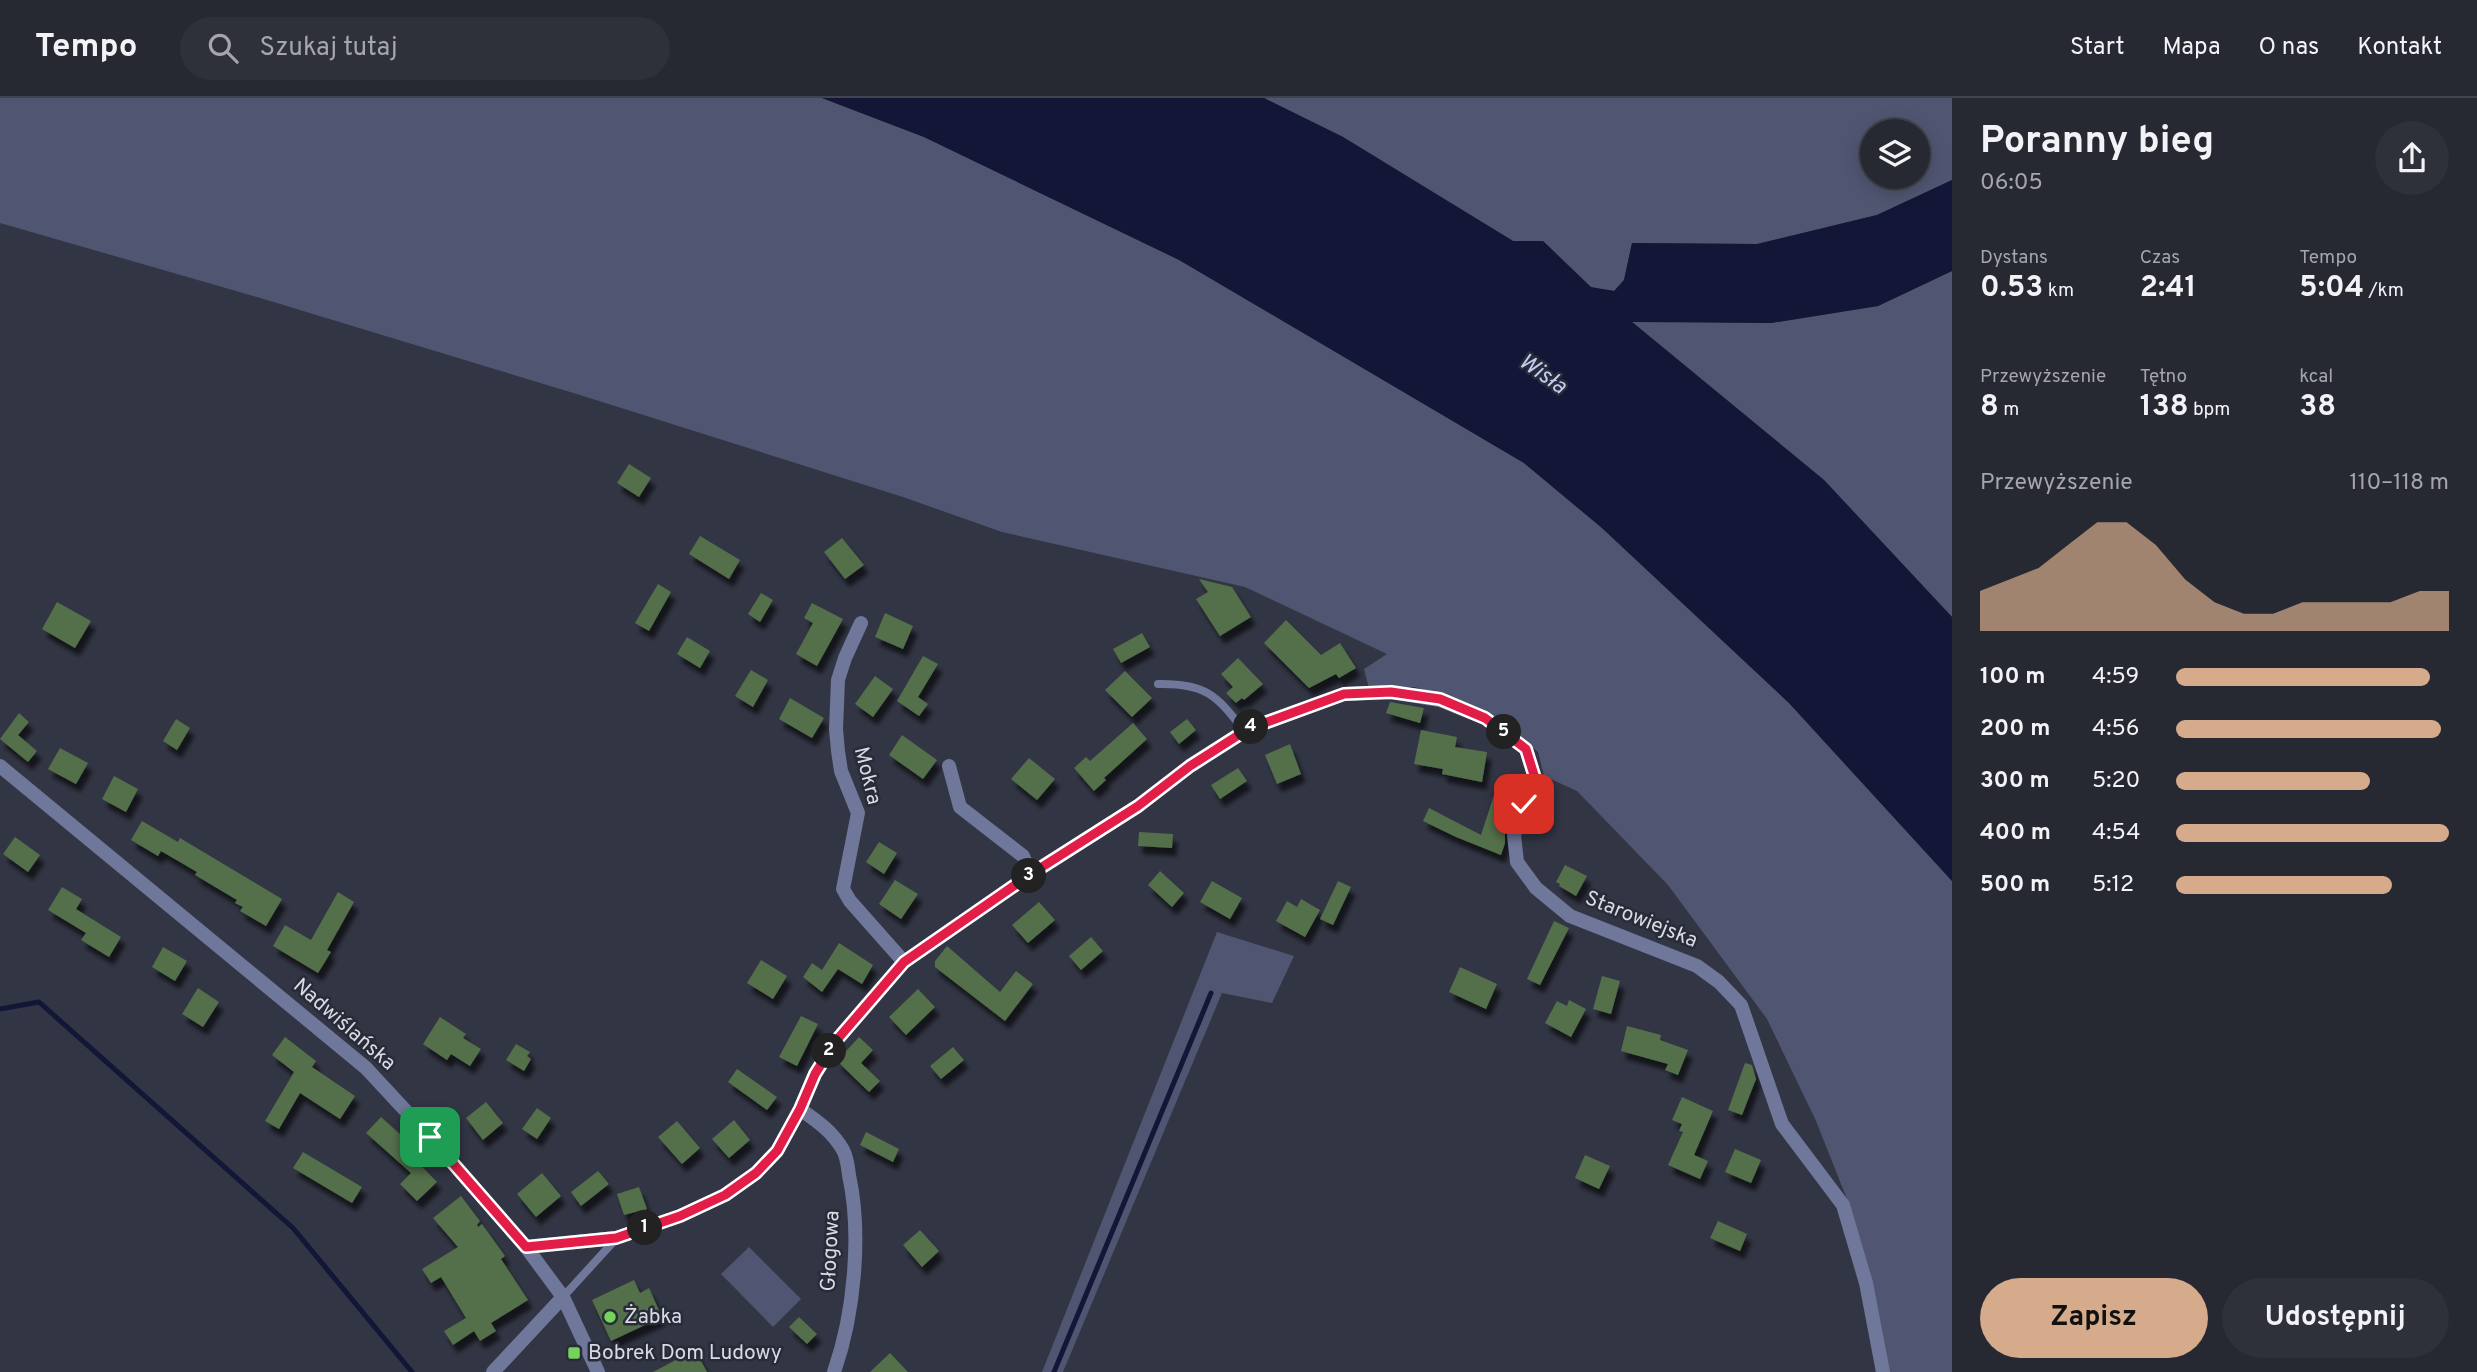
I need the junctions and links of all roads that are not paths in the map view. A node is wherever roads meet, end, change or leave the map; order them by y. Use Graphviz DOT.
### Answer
graph roads {
  1 [pos="861,623"];
  2 [pos="1158,684"];
  3 [pos="1244,731"];
  4 [pos="0,766"];
  5 [pos="949,766"];
  6 [pos="1031,874"];
  7 [pos="904,962"];
  8 [pos="800,1109"];
  9 [pos="616,1238"];
  10 [pos="526,1247"];
  11 [pos="563,1297"];
  12 [pos="493,1372"];
  13 [pos="598,1372"];
  14 [pos="834,1372"];
  15 [pos="1883,1372"];
  1 -- 7 [label="street, Mokra"];
  2 -- 3 [label="lane"];
  3 -- 6 [label="street, Starowiejska"];
  3 -- 15 [label="street, Starowiejska"];
  4 -- 10 [label="street, Nadwiślańska"];
  5 -- 6 [label="street"];
  6 -- 7 [label="street, Starowiejska"];
  7 -- 8 [label="street, Starowiejska"];
  8 -- 9 [label="street, Starowiejska"];
  8 -- 14 [label="street, Głogowa"];
  9 -- 10 [label="street, Starowiejska"];
  9 -- 11 [label="lane"];
  10 -- 11 [label="street, Nadwiślańska"];
  11 -- 12 [label="street"];
  11 -- 13 [label="street, Nadwiślańska"];
}
